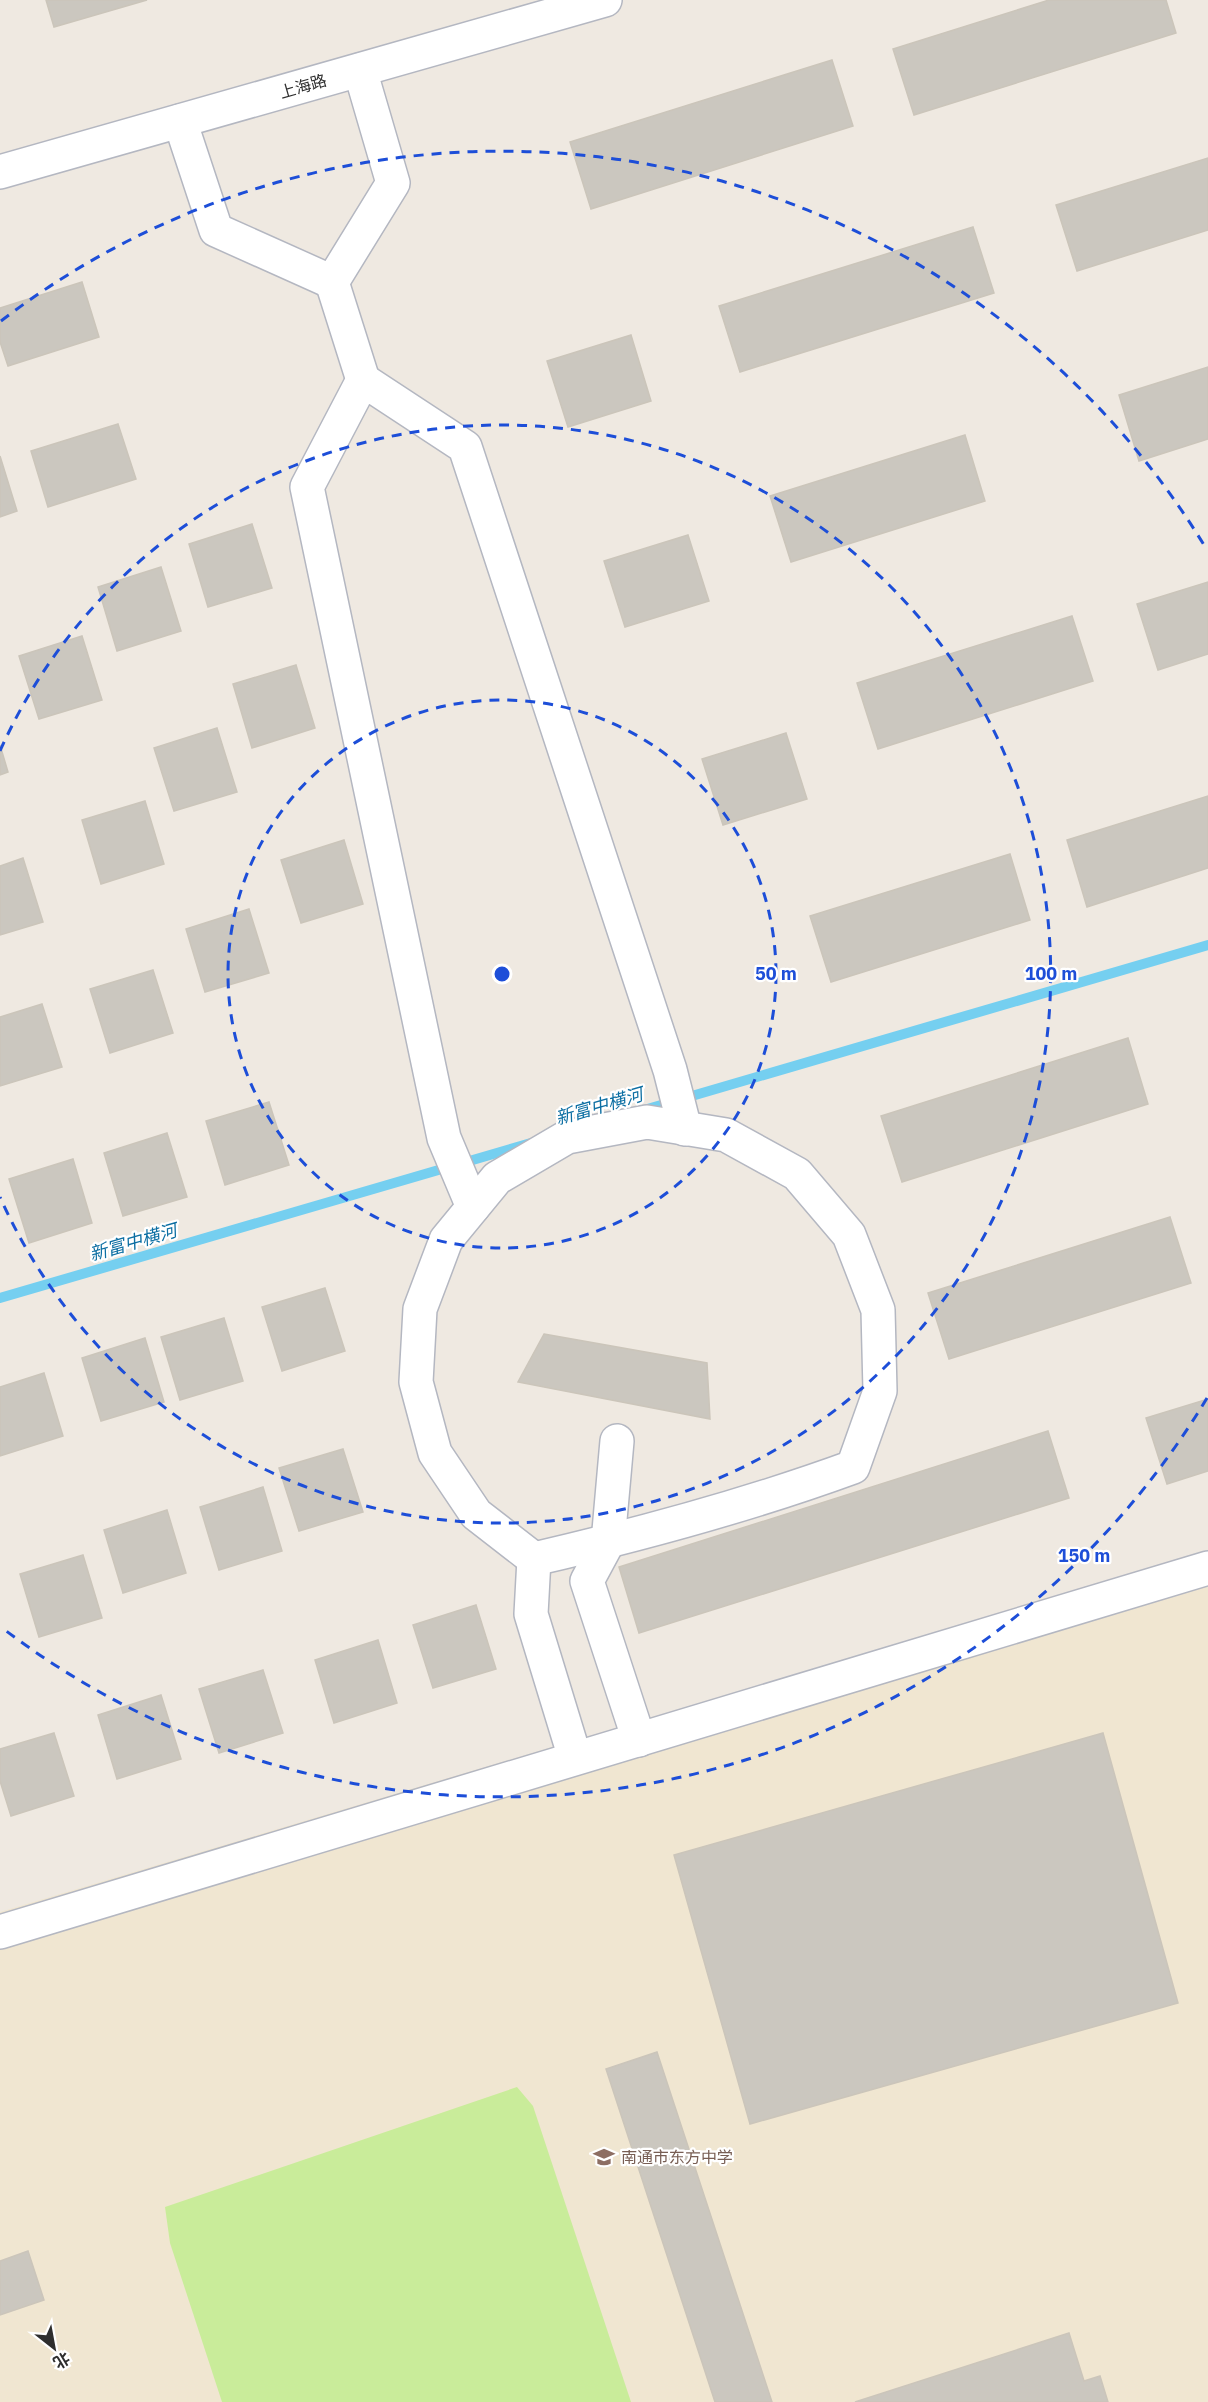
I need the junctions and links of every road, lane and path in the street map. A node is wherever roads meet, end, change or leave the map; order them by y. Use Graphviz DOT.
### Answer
graph roads {
  1 [pos="605,0"];
  2 [pos="360,70"];
  3 [pos="180,122"];
  4 [pos="0,172"];
  5 [pos="332,282"];
  6 [pos="363,380"];
  7 [pos="685,1129"];
  8 [pos="473,1207"];
  9 [pos="617,1441"];
  10 [pos="608,1542"];
  11 [pos="534,1559"];
  12 [pos="1208,1568"];
  13 [pos="639,1740"];
  14 [pos="575,1758"];
  15 [pos="0,1932"];
  1 -- 2 [label="street, 上海路"];
  2 -- 3 [label="street, 上海路"];
  2 -- 5 [label="street"];
  3 -- 4 [label="street, 上海路"];
  3 -- 5 [label="street"];
  5 -- 6 [label="street"];
  6 -- 7 [label="street"];
  6 -- 8 [label="street"];
  7 -- 8 [label="street"];
  7 -- 10 [label="street"];
  8 -- 11 [label="street"];
  9 -- 10 [label="street"];
  10 -- 11 [label="street"];
  10 -- 13 [label="street"];
  11 -- 14 [label="street"];
  12 -- 13 [label="street"];
  13 -- 14 [label="street"];
  14 -- 15 [label="street"];
}
